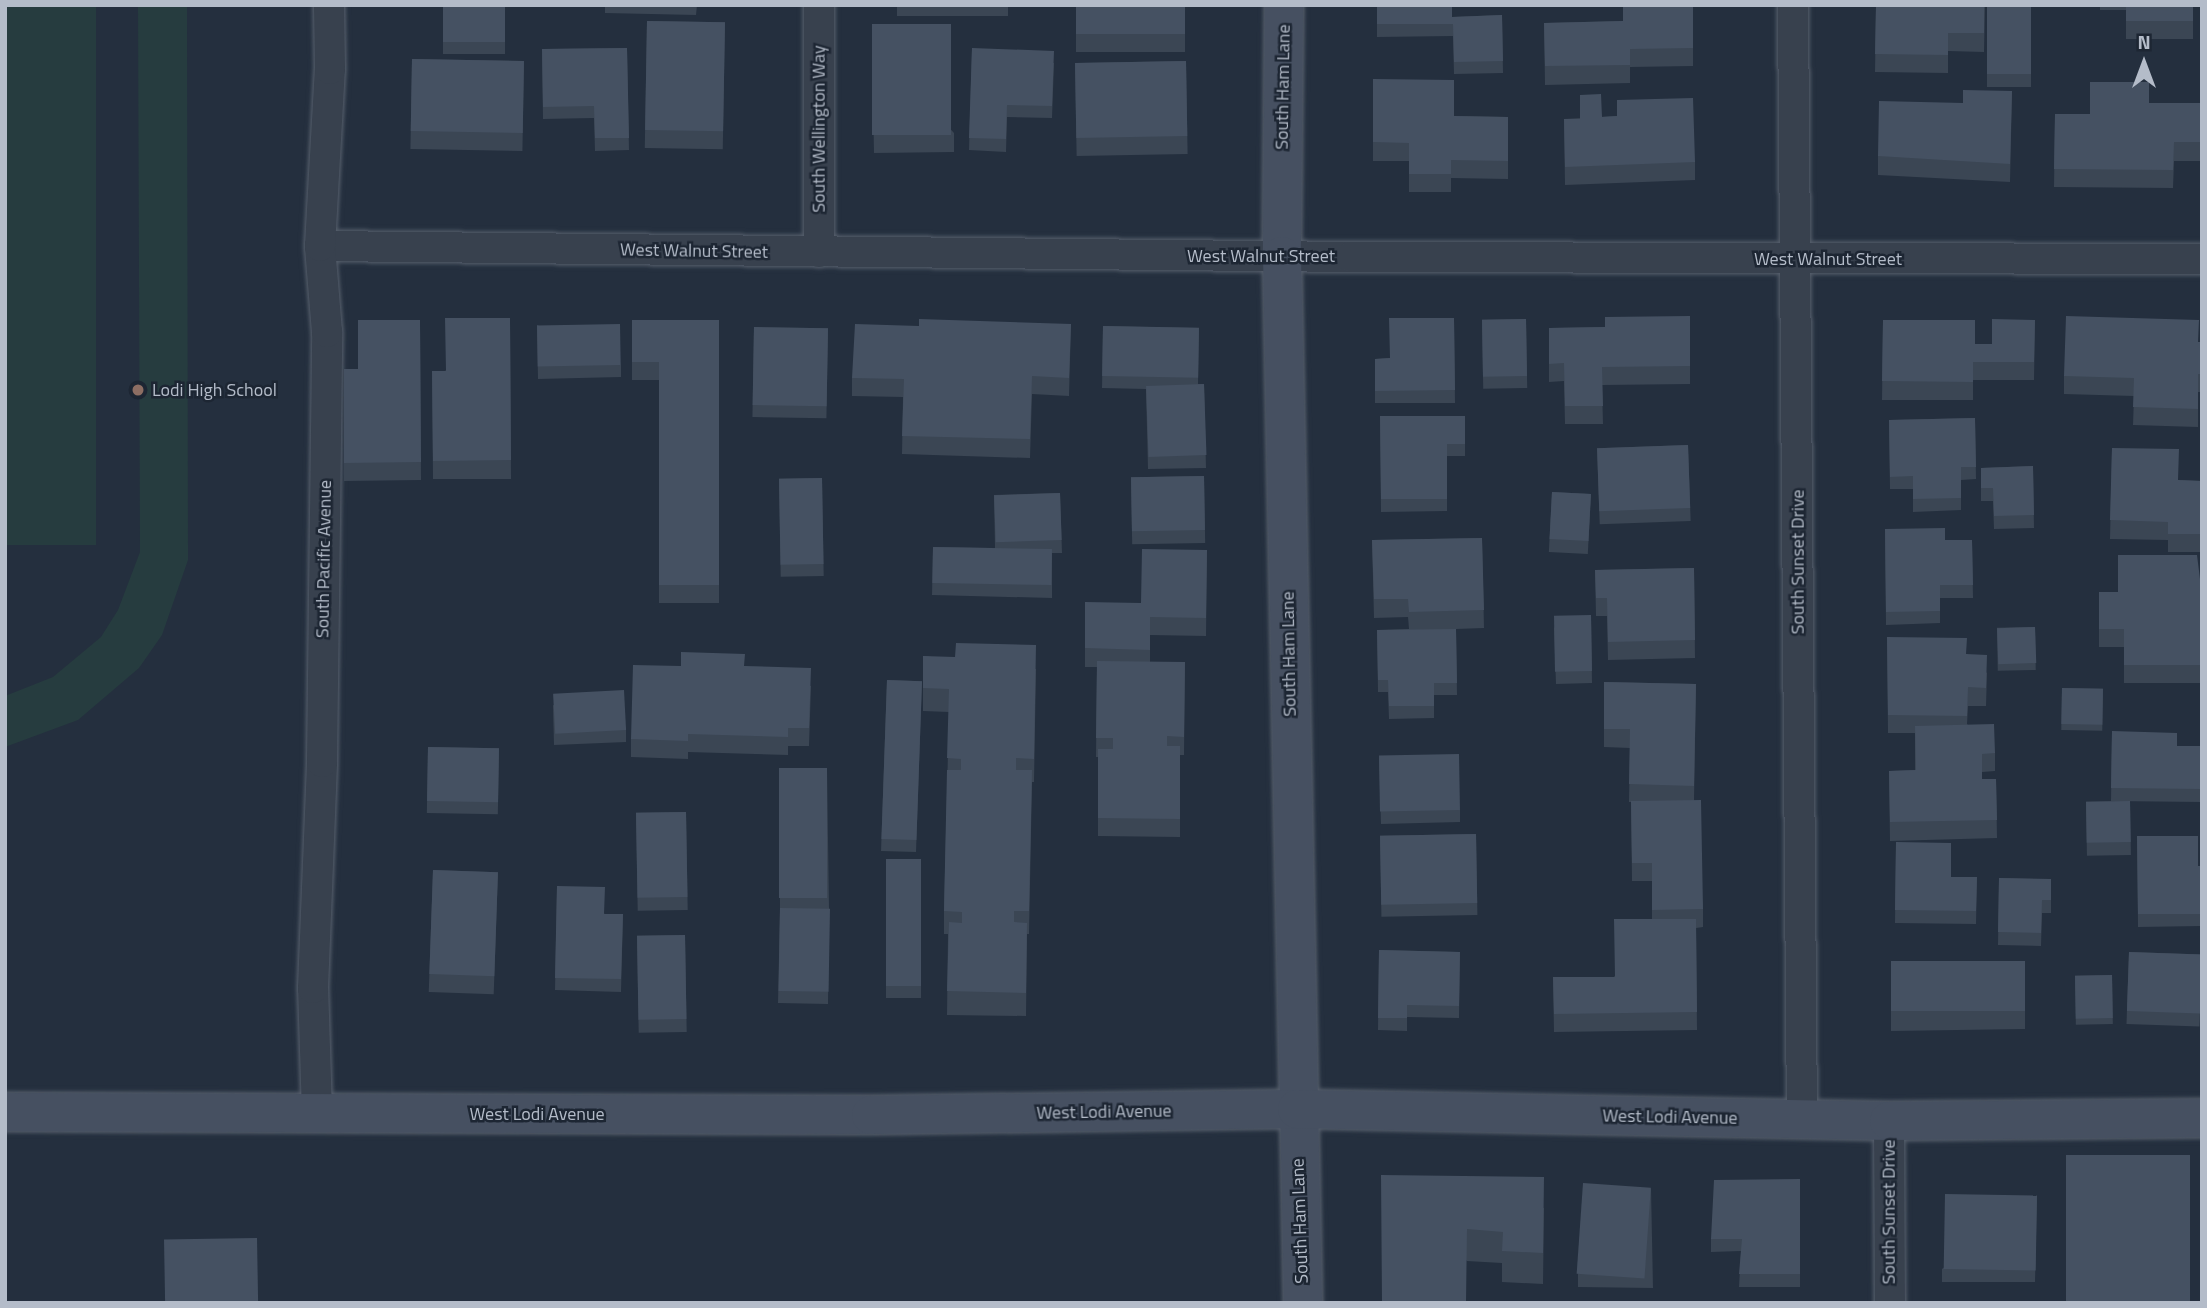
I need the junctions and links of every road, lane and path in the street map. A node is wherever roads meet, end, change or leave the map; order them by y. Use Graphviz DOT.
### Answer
graph roads {
  1 [pos="329,5"];
  2 [pos="819,5"];
  3 [pos="1284,5"];
  4 [pos="1793,5"];
  5 [pos="320,246"];
  6 [pos="819,252"];
  7 [pos="1282,256"];
  8 [pos="1796,259"];
  9 [pos="2202,259"];
  10 [pos="1297,1109"];
  11 [pos="5,1112"];
  12 [pos="317,1113"];
  13 [pos="2202,1118"];
  14 [pos="1802,1119"];
  15 [pos="1889,1121"];
  16 [pos="1303,1303"];
  17 [pos="1890,1303"];
  1 -- 5 [label="street, South Pacific Avenue"];
  2 -- 6 [label="street, South Wellington Way"];
  3 -- 7 [label="main road, South Ham Lane"];
  4 -- 8 [label="street, South Sunset Drive"];
  5 -- 6 [label="street, West Walnut Street"];
  5 -- 12 [label="street, South Pacific Avenue"];
  6 -- 7 [label="street, West Walnut Street"];
  7 -- 8 [label="street, West Walnut Street"];
  7 -- 10 [label="main road, South Ham Lane"];
  8 -- 9 [label="street, West Walnut Street"];
  8 -- 14 [label="street, South Sunset Drive"];
  10 -- 12 [label="main road, West Lodi Avenue"];
  10 -- 14 [label="main road, West Lodi Avenue"];
  10 -- 16 [label="main road, South Ham Lane"];
  11 -- 12 [label="main road, West Lodi Avenue"];
  13 -- 15 [label="main road, West Lodi Avenue"];
  14 -- 15 [label="main road, West Lodi Avenue"];
  15 -- 17 [label="street, South Sunset Drive"];
}
